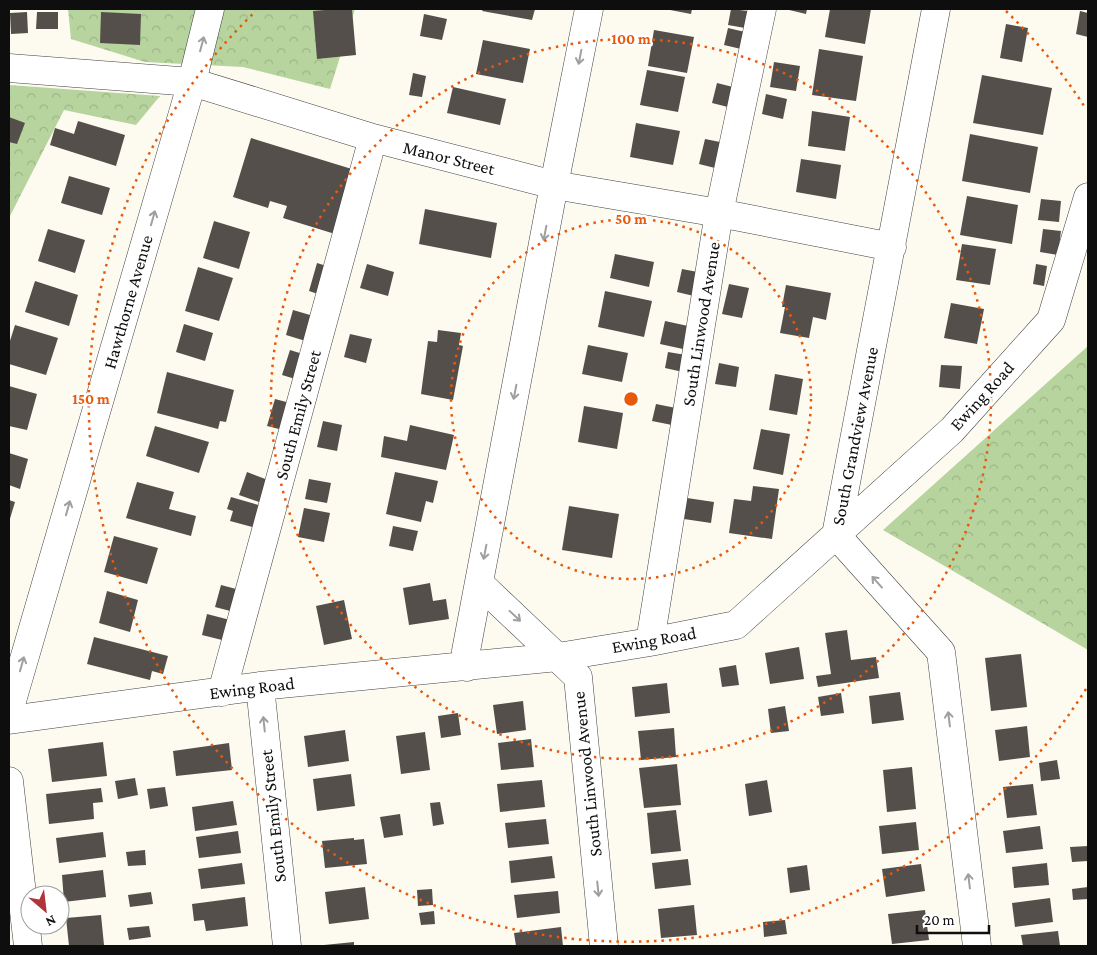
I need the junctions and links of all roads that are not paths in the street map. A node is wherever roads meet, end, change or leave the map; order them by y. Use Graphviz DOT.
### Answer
graph roads {
  1 [pos="210,9"];
  2 [pos="590,9"];
  3 [pos="762,9"];
  4 [pos="936,9"];
  5 [pos="9,68"];
  6 [pos="192,82"];
  7 [pos="373,138"];
  8 [pos="554,185"];
  9 [pos="1088,198"];
  10 [pos="719,213"];
  11 [pos="892,247"];
  12 [pos="836,536"];
  13 [pos="479,583"];
  14 [pos="650,642"];
  15 [pos="558,657"];
  16 [pos="467,666"];
  17 [pos="260,686"];
  18 [pos="222,692"];
  19 [pos="9,711"];
  20 [pos="9,720"];
  21 [pos="9,781"];
  22 [pos="28,946"];
  23 [pos="286,946"];
  24 [pos="604,946"];
  25 [pos="977,946"];
  6 -- 1 [label="street, Hawthorne Avenue, one-way"];
  2 -- 8 [label="street, one-way"];
  3 -- 10 [label="street, South Linwood Avenue"];
  4 -- 11 [label="street, South Grandview Avenue"];
  5 -- 6 [label="street, Manor Street"];
  6 -- 7 [label="street, Manor Street"];
  19 -- 6 [label="street, Hawthorne Avenue, one-way"];
  7 -- 8 [label="street, Manor Street"];
  7 -- 18 [label="street, South Emily Street"];
  8 -- 10 [label="street, Manor Street"];
  8 -- 13 [label="street, one-way"];
  9 -- 12 [label="street, Ewing Road"];
  10 -- 11 [label="street, Manor Street"];
  10 -- 14 [label="street, South Linwood Avenue"];
  11 -- 12 [label="street, South Grandview Avenue"];
  12 -- 14 [label="street, Ewing Road"];
  25 -- 12 [label="street, South Grandview Avenue, one-way"];
  13 -- 15 [label="street, South Linwood Avenue, one-way"];
  13 -- 16 [label="street"];
  14 -- 15 [label="street, Ewing Road"];
  15 -- 16 [label="street, Ewing Road"];
  15 -- 24 [label="street, South Linwood Avenue, one-way"];
  16 -- 17 [label="street, Ewing Road"];
  17 -- 18 [label="street, Ewing Road"];
  23 -- 17 [label="street, South Emily Street, one-way"];
  18 -- 20 [label="street, Ewing Road"];
  21 -- 22 [label="street"];
}
